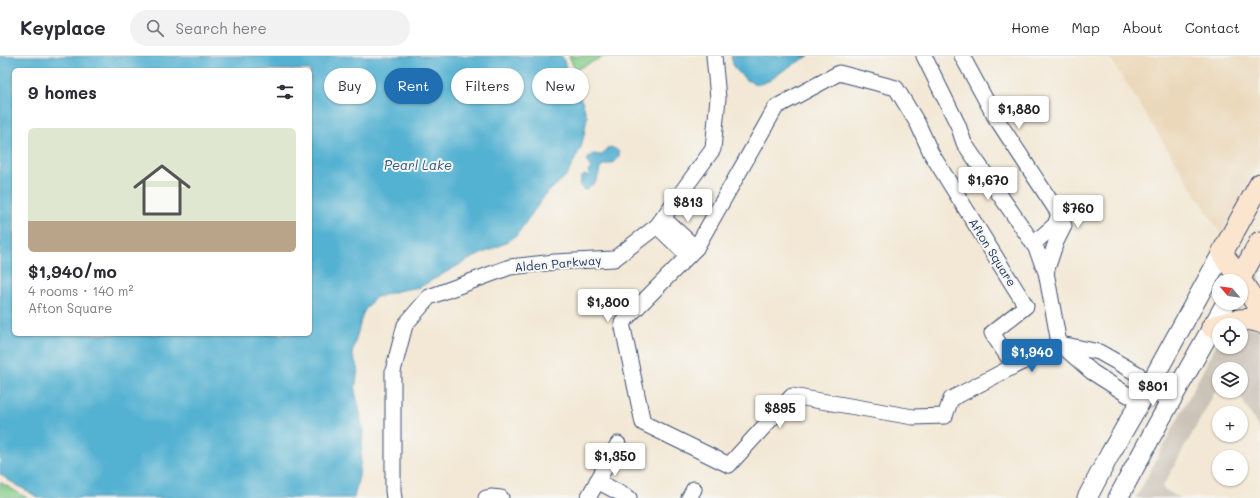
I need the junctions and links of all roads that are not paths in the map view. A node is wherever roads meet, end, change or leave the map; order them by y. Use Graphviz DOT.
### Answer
graph roads {
  1 [pos="714,56"];
  2 [pos="924,56"];
  3 [pos="962,56"];
  4 [pos="1260,184"];
  5 [pos="1059,214"];
  6 [pos="660,222"];
  7 [pos="1260,242"];
  8 [pos="1033,244"];
  9 [pos="692,252"];
  10 [pos="1222,252"];
  11 [pos="1046,272"];
  12 [pos="1235,274"];
  13 [pos="1242,274"];
  14 [pos="1248,292"];
  15 [pos="1260,309"];
  16 [pos="1248,319"];
  17 [pos="1260,322"];
  18 [pos="1212,327"];
  19 [pos="1058,343"];
  20 [pos="1014,366"];
  21 [pos="1147,390"];
  22 [pos="1170,401"];
  23 [pos="618,444"];
  24 [pos="597,481"];
  25 [pos="394,498"];
  26 [pos="486,498"];
  27 [pos="501,498"];
  28 [pos="588,498"];
  29 [pos="629,498"];
  30 [pos="1087,498"];
  31 [pos="1118,498"];
  1 -- 6 [label="street, Alden Parkway"];
  2 -- 8 [label="street"];
  3 -- 5 [label="street"];
  4 -- 10 [label="main road"];
  5 -- 8 [label="street"];
  5 -- 11 [label="street"];
  6 -- 9 [label="street"];
  6 -- 25 [label="street, Alden Parkway"];
  7 -- 13 [label="main road"];
  8 -- 11 [label="street"];
  9 -- 20 [label="street, Afton Square"];
  9 -- 20 [label="street, Afton Square"];
  10 -- 12 [label="main road"];
  10 -- 21 [label="street"];
  11 -- 19 [label="street"];
  14 -- 15 [label="main road"];
  16 -- 17 [label="main road"];
  18 -- 22 [label="street"];
  19 -- 20 [label="street, Afton Square"];
  19 -- 21 [label="street"];
  19 -- 21 [label="street"];
  21 -- 22 [label="street"];
  21 -- 30 [label="street"];
  22 -- 31 [label="street"];
  23 -- 24 [label="street"];
  24 -- 28 [label="street"];
  24 -- 29 [label="street"];
  26 -- 27 [label="street"];
}
